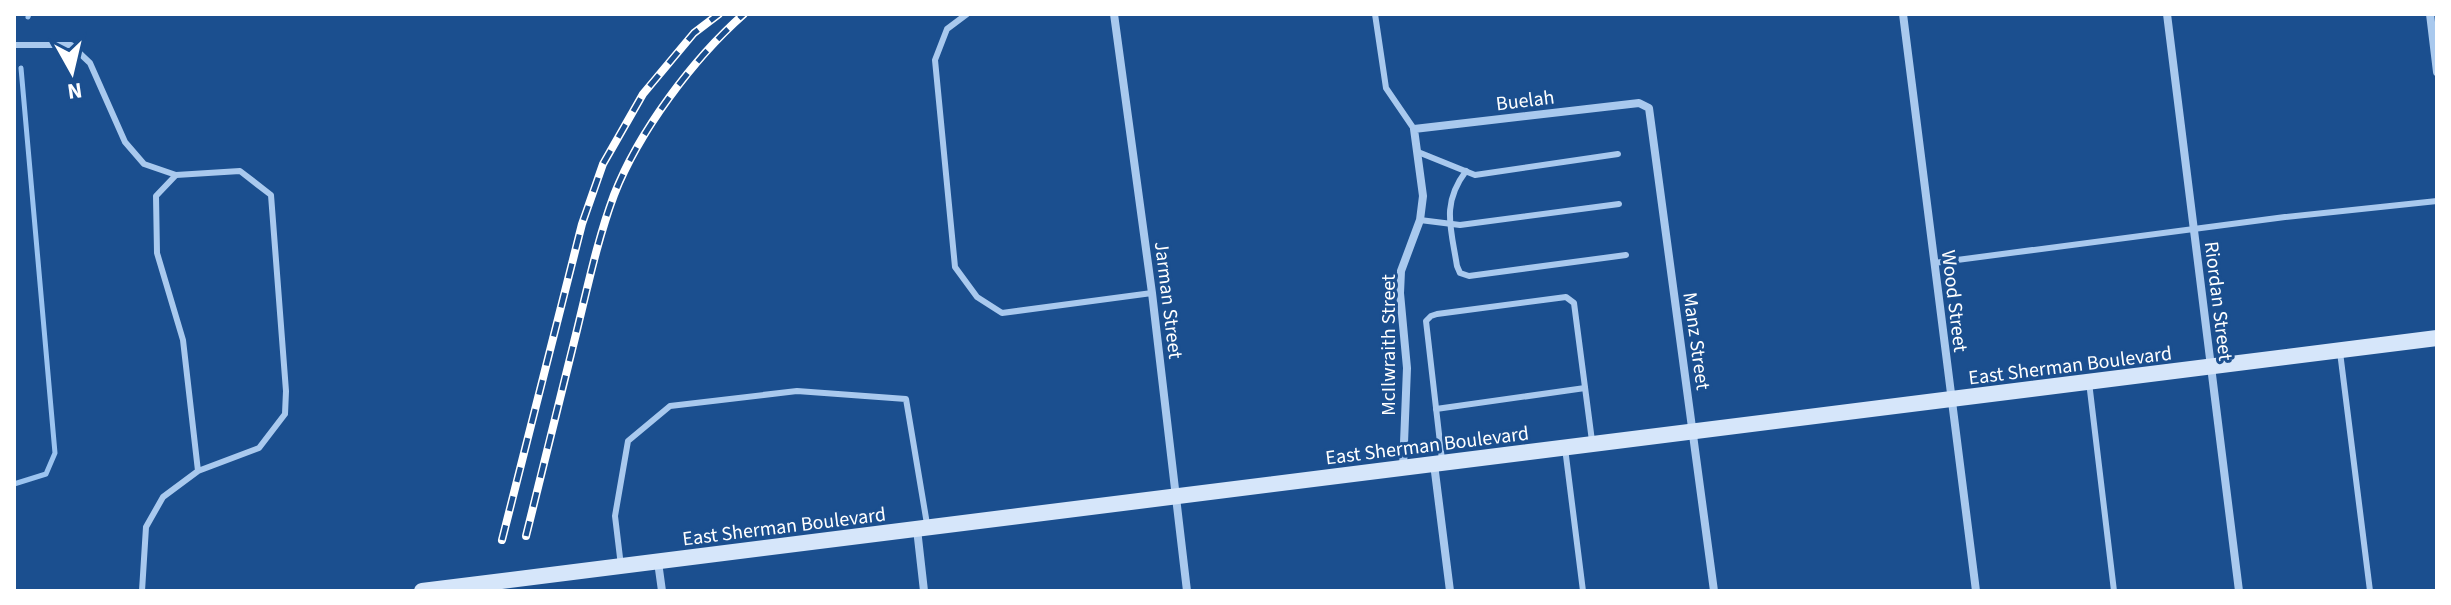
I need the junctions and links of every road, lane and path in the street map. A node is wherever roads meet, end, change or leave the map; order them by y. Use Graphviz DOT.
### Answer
graph roads {
  1 [pos="967,14"];
  2 [pos="1114,14"];
  3 [pos="1375,14"];
  4 [pos="1903,14"];
  5 [pos="2167,14"];
  6 [pos="2430,14"];
  7 [pos="14,45"];
  8 [pos="2437,72"];
  9 [pos="1639,103"];
  10 [pos="1414,129"];
  11 [pos="1418,152"];
  12 [pos="1618,154"];
  13 [pos="1466,171"];
  14 [pos="176,175"];
  15 [pos="2437,201"];
  16 [pos="1619,204"];
  17 [pos="1420,220"];
  18 [pos="1451,224"];
  19 [pos="2194,229"];
  20 [pos="1626,255"];
  21 [pos="1934,263"];
  22 [pos="1152,293"];
  23 [pos="2437,338"];
  24 [pos="2340,351"];
  25 [pos="2211,367"];
  26 [pos="2089,382"];
  27 [pos="1585,388"];
  28 [pos="1951,400"];
  29 [pos="1436,409"];
  30 [pos="1693,432"];
  31 [pos="1592,444"];
  32 [pos="1565,448"];
  33 [pos="1438,464"];
  34 [pos="1403,468"];
  35 [pos="198,471"];
  36 [pos="1176,497"];
  37 [pos="922,528"];
  38 [pos="658,562"];
  39 [pos="621,566"];
  40 [pos="142,591"];
  41 [pos="422,591"];
  42 [pos="662,591"];
  43 [pos="924,591"];
  44 [pos="1187,591"];
  45 [pos="1450,591"];
  46 [pos="1583,591"];
  47 [pos="1714,591"];
  48 [pos="1976,591"];
  49 [pos="2114,591"];
  50 [pos="2239,591"];
  51 [pos="2370,591"];
  1 -- 22 [label="lane"];
  2 -- 22 [label="street, Jarman Street"];
  3 -- 10 [label="lane"];
  4 -- 21 [label="street, Wood Street"];
  5 -- 19 [label="street, Riordan Street"];
  6 -- 8 [label="street"];
  7 -- 14 [label="lane"];
  9 -- 10 [label="street, Buelah"];
  9 -- 30 [label="street, Manz Street"];
  10 -- 11 [label="street, McIlwraith Street"];
  11 -- 13 [label="lane"];
  11 -- 17 [label="street, McIlwraith Street"];
  12 -- 13 [label="lane"];
  13 -- 18 [label="lane"];
  14 -- 35 [label="lane"];
  14 -- 35 [label="lane"];
  15 -- 19 [label="lane"];
  16 -- 18 [label="lane"];
  17 -- 18 [label="lane"];
  17 -- 34 [label="street, McIlwraith Street"];
  18 -- 20 [label="lane"];
  19 -- 21 [label="lane"];
  19 -- 25 [label="street, Riordan Street"];
  21 -- 28 [label="street, Wood Street"];
  22 -- 36 [label="street, Jarman Street"];
  23 -- 24 [label="main road, East Sherman Boulevard"];
  24 -- 25 [label="main road, East Sherman Boulevard"];
  24 -- 51 [label="lane"];
  25 -- 26 [label="main road, East Sherman Boulevard"];
  25 -- 50 [label="street, Riordan Street"];
  26 -- 28 [label="main road, East Sherman Boulevard"];
  26 -- 49 [label="lane"];
  27 -- 29 [label="lane"];
  27 -- 29 [label="lane"];
  27 -- 31 [label="lane"];
  28 -- 30 [label="main road, East Sherman Boulevard"];
  28 -- 48 [label="street, Wood Street"];
  29 -- 33 [label="lane"];
  30 -- 31 [label="main road, East Sherman Boulevard"];
  30 -- 47 [label="street, Manz Street"];
  31 -- 32 [label="main road, East Sherman Boulevard"];
  32 -- 33 [label="main road, East Sherman Boulevard"];
  32 -- 46 [label="lane"];
  33 -- 34 [label="main road, East Sherman Boulevard"];
  33 -- 45 [label="street"];
  34 -- 36 [label="main road, East Sherman Boulevard"];
  35 -- 40 [label="lane"];
  36 -- 37 [label="main road, East Sherman Boulevard"];
  36 -- 44 [label="street, Jarman Street"];
  37 -- 38 [label="main road, East Sherman Boulevard"];
  37 -- 39 [label="lane"];
  37 -- 43 [label="street"];
  38 -- 39 [label="main road, East Sherman Boulevard"];
  38 -- 42 [label="street"];
  39 -- 41 [label="main road, East Sherman Boulevard"];
}
